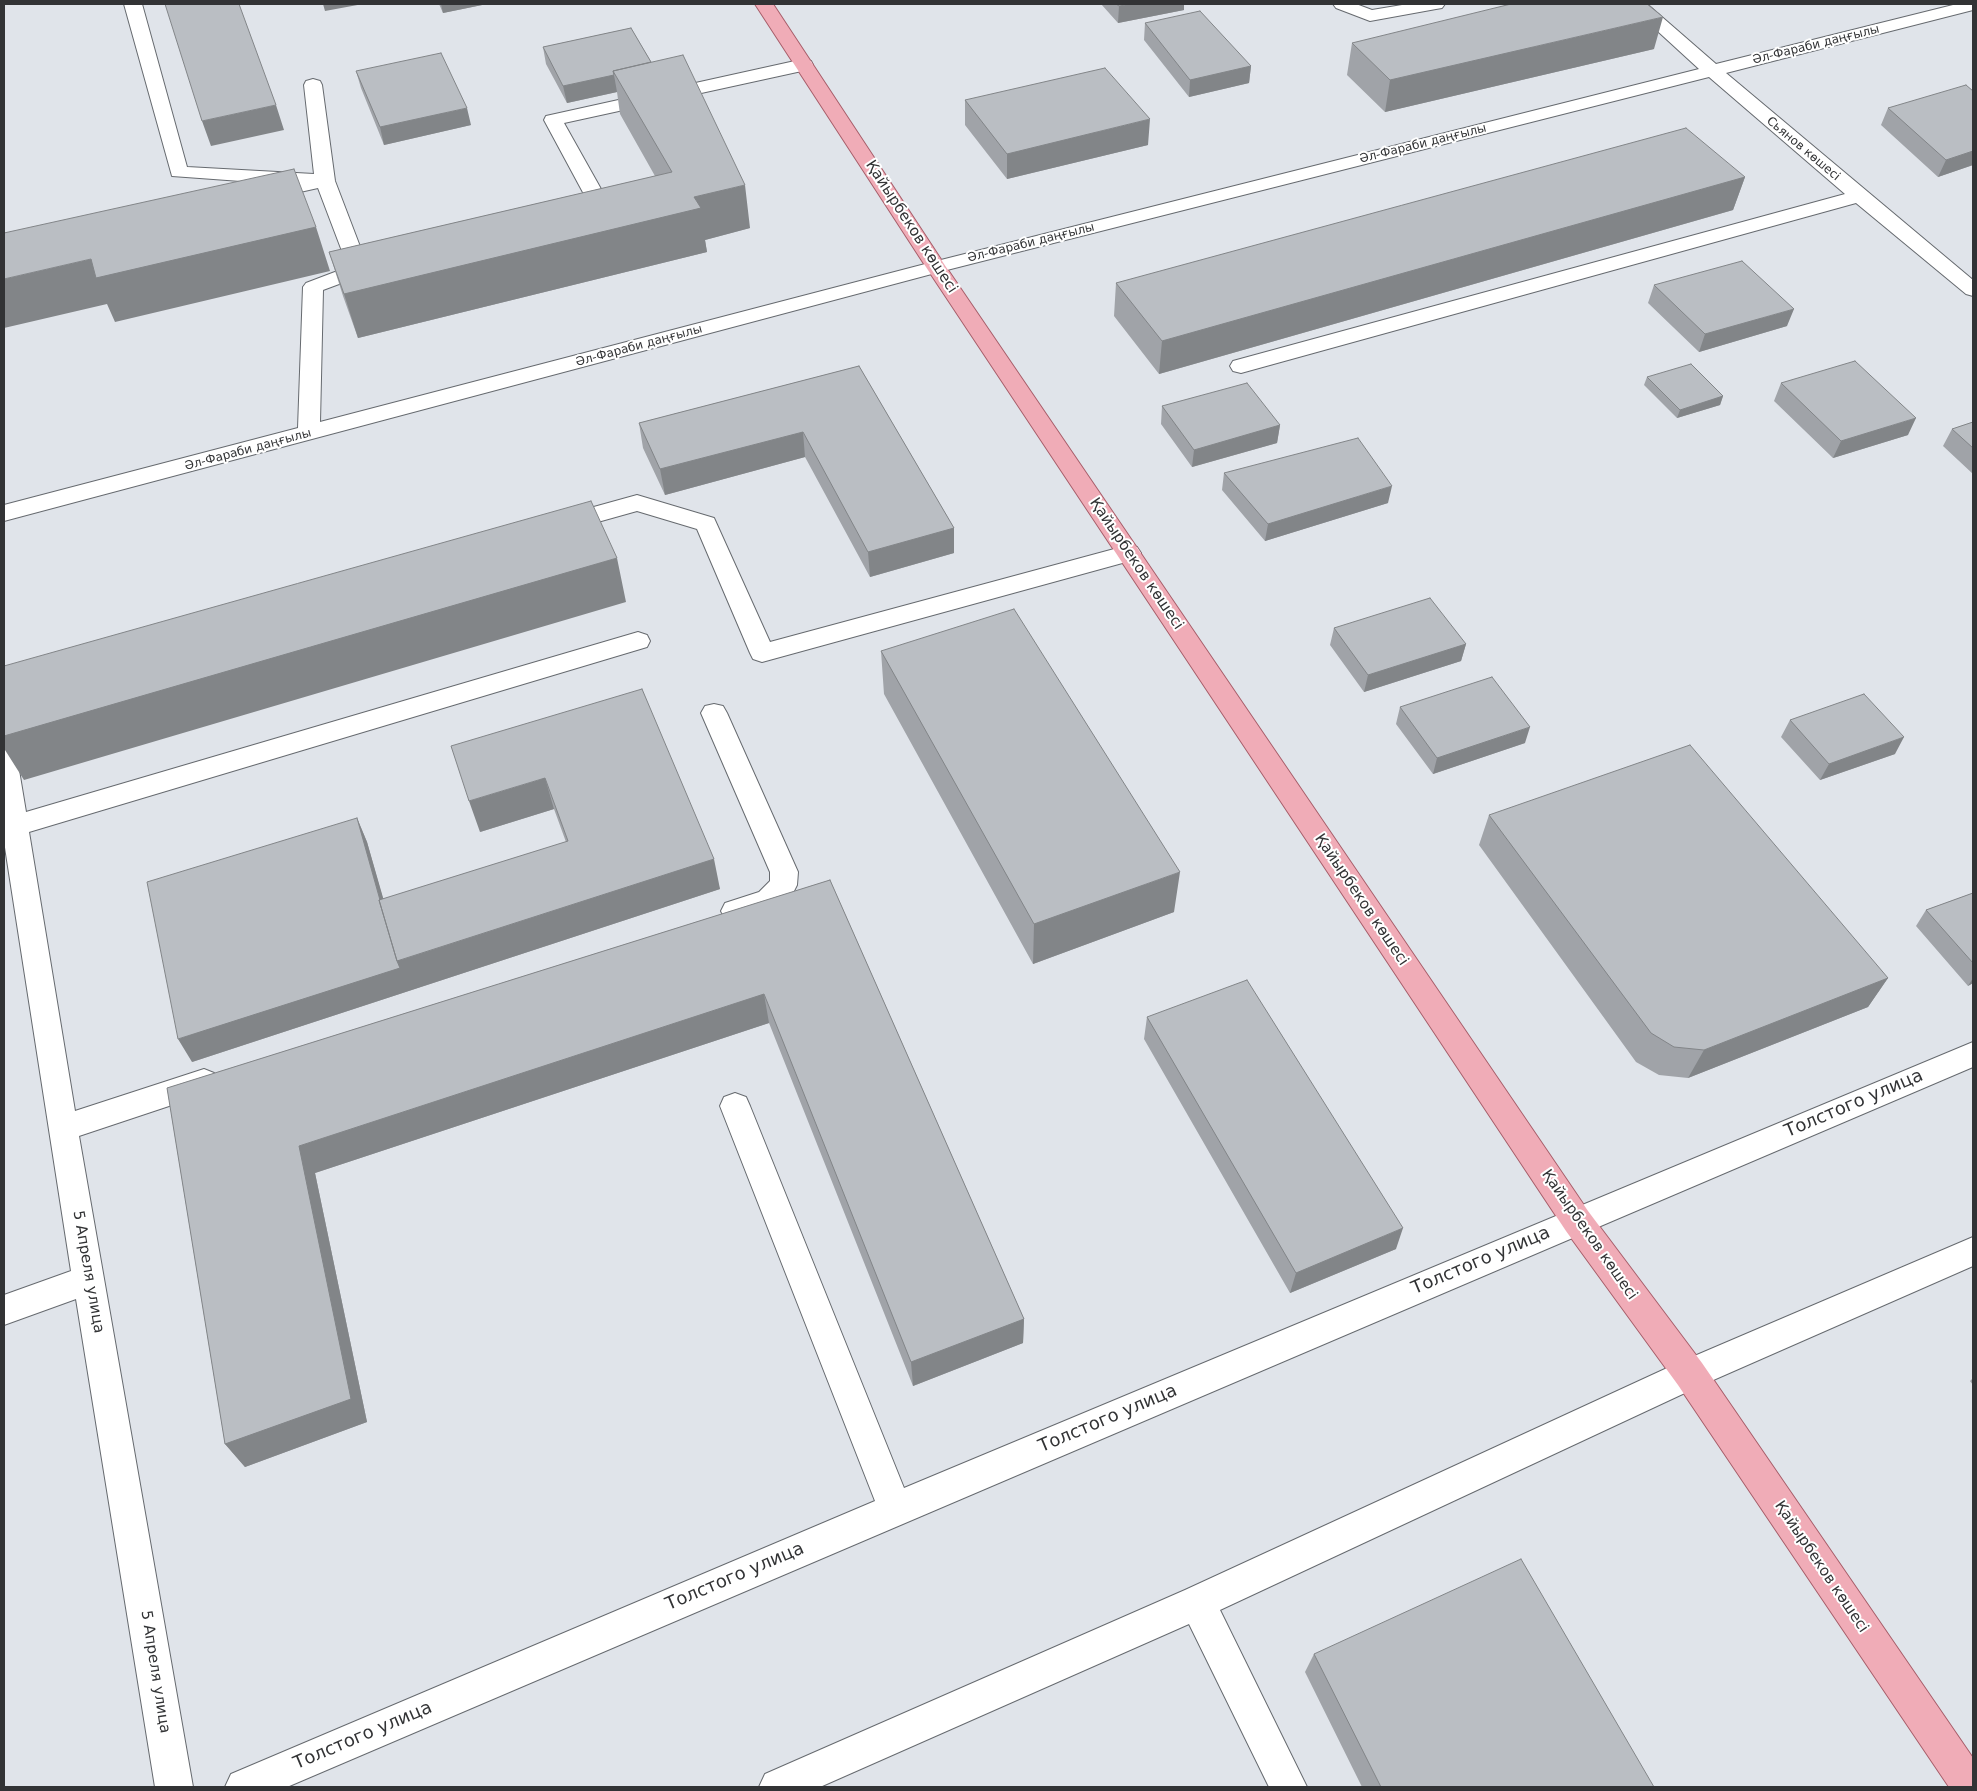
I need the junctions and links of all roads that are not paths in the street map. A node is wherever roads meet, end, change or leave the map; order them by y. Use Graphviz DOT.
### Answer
graph roads {
  1 [pos="133,4"];
  2 [pos="764,4"];
  3 [pos="1342,4"];
  4 [pos="1436,4"];
  5 [pos="1637,4"];
  6 [pos="1973,5"];
  7 [pos="804,65"];
  8 [pos="1713,71"];
  9 [pos="313,85"];
  10 [pos="324,181"];
  11 [pos="1859,196"];
  12 [pos="247,198"];
  13 [pos="577,221"];
  14 [pos="936,266"];
  15 [pos="1973,290"];
  16 [pos="1241,366"];
  17 [pos="308,434"];
  18 [pos="4,513"];
  19 [pos="541,530"];
  20 [pos="1129,553"];
  21 [pos="638,641"];
  22 [pos="714,714"];
  23 [pos="4,758"];
  24 [pos="9,827"];
  25 [pos="713,918"];
  26 [pos="1973,1054"];
  27 [pos="232,1073"];
  28 [pos="736,1106"];
  29 [pos="63,1128"];
  30 [pos="1577,1221"];
  31 [pos="1973,1251"];
  32 [pos="90,1278"];
  33 [pos="4,1310"];
  34 [pos="1690,1374"];
  35 [pos="895,1509"];
  36 [pos="1197,1602"];
  37 [pos="174,1787"];
  38 [pos="244,1787"];
  39 [pos="778,1787"];
  40 [pos="1288,1787"];
  41 [pos="1972,1787"];
  1 -- 10 [label="street"];
  2 -- 7 [label="main road, Қайырбеков көшесі"];
  3 -- 4 [label="street"];
  5 -- 8 [label="street, Сьянов көшесі"];
  6 -- 8 [label="street, Әл-Фараби даңғылы"];
  7 -- 13 [label="street"];
  7 -- 14 [label="main road, Қайырбеков көшесі"];
  8 -- 11 [label="street, Сьянов көшесі"];
  8 -- 14 [label="street, Әл-Фараби даңғылы"];
  9 -- 10 [label="street"];
  10 -- 12 [label="street"];
  10 -- 17 [label="street"];
  11 -- 15 [label="street, Сьянов көшесі"];
  11 -- 16 [label="street"];
  14 -- 17 [label="street, Әл-Фараби даңғылы"];
  14 -- 20 [label="main road, Қайырбеков көшесі"];
  17 -- 18 [label="street, Әл-Фараби даңғылы"];
  19 -- 20 [label="street"];
  20 -- 30 [label="main road, Қайырбеков көшесі"];
  21 -- 24 [label="street"];
  22 -- 25 [label="street"];
  23 -- 24 [label="street, 5 Апреля улица"];
  24 -- 29 [label="street, 5 Апреля улица"];
  26 -- 30 [label="street, Толстого улица"];
  27 -- 29 [label="street"];
  28 -- 35 [label="street"];
  29 -- 32 [label="street, 5 Апреля улица"];
  30 -- 34 [label="main road, Қайырбеков көшесі"];
  30 -- 35 [label="street, Толстого улица"];
  31 -- 34 [label="street"];
  32 -- 33 [label="street"];
  32 -- 37 [label="street, 5 Апреля улица"];
  34 -- 36 [label="street"];
  34 -- 41 [label="main road, Қайырбеков көшесі"];
  35 -- 38 [label="street, Толстого улица"];
  36 -- 39 [label="street"];
  36 -- 40 [label="street"];
}
